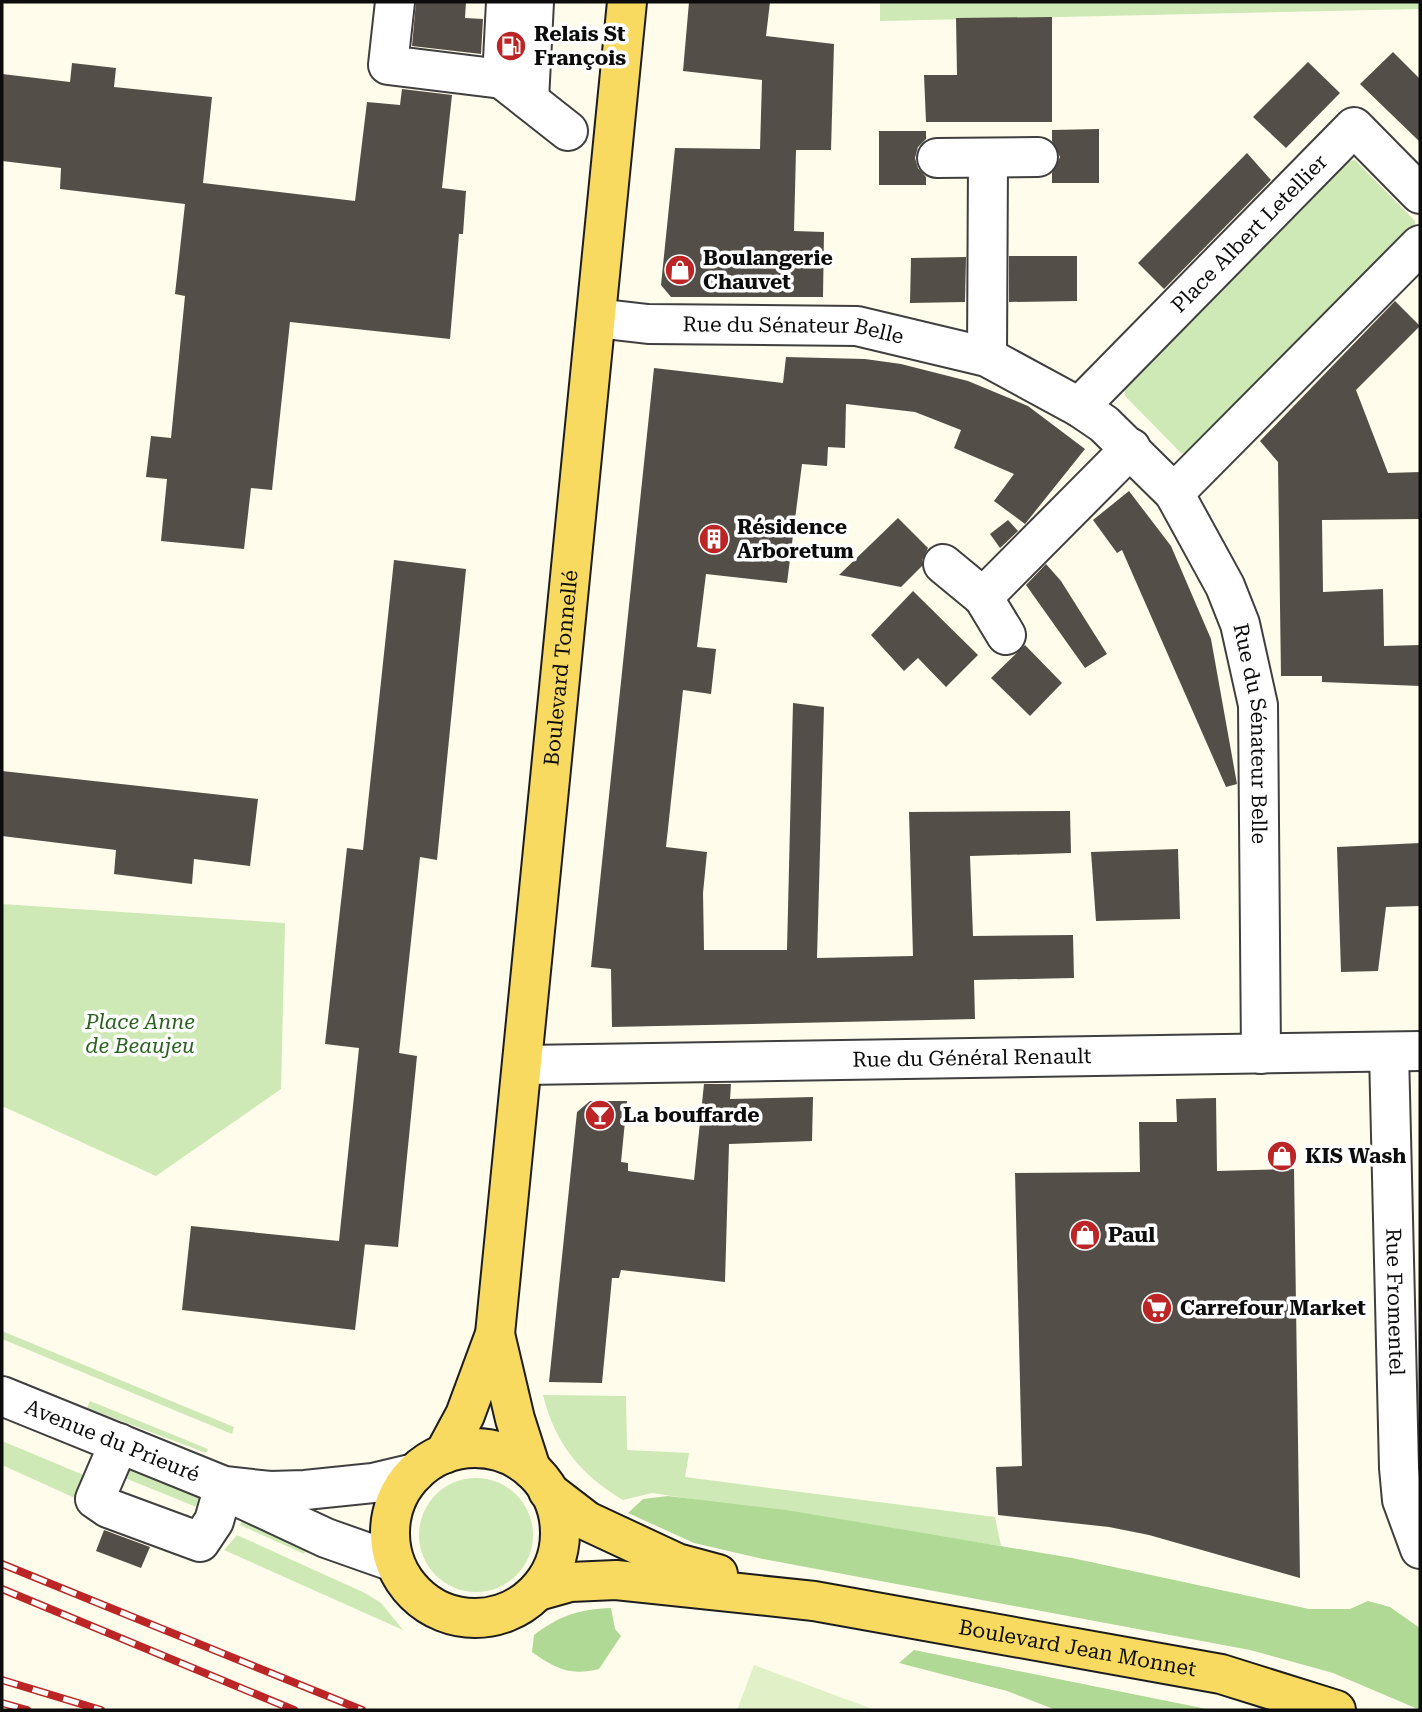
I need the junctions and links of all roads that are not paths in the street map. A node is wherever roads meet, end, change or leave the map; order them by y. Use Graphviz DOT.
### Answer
graph roads {
  1 [pos="395,2"];
  2 [pos="506,2"];
  3 [pos="534,2"];
  4 [pos="627,2"];
  5 [pos="516,90"];
  6 [pos="568,131"];
  7 [pos="1038,157"];
  8 [pos="937,158"];
  9 [pos="988,158"];
  10 [pos="1420,194"];
  11 [pos="1420,246"];
  12 [pos="596,318"];
  13 [pos="987,357"];
  14 [pos="1079,407"];
  15 [pos="1131,448"];
  16 [pos="1174,493"];
  17 [pos="943,564"];
  18 [pos="984,597"];
  19 [pos="1006,635"];
  20 [pos="1405,1051"];
  21 [pos="1261,1054"];
  22 [pos="524,1065"];
  23 [pos="495,1334"];
  24 [pos="2,1395"];
  25 [pos="119,1443"];
  26 [pos="429,1463"];
  27 [pos="540,1480"];
  28 [pos="224,1486"];
  29 [pos="1420,1549"];
  30 [pos="394,1562"];
  31 [pos="538,1591"];
  32 [pos="814,1601"];
  33 [pos="1336,1710"];
  1 -- 5 [label="street"];
  2 -- 5 [label="street"];
  3 -- 5 [label="street"];
  4 -- 12 [label="main road, Boulevard Tonnellé"];
  5 -- 6 [label="street"];
  7 -- 9 [label="street"];
  8 -- 9 [label="street"];
  9 -- 13 [label="street"];
  10 -- 14 [label="street, Place Albert Letellier"];
  11 -- 16 [label="street"];
  12 -- 13 [label="street, Rue du Sénateur Belle"];
  12 -- 22 [label="main road, Boulevard Tonnellé"];
  13 -- 14 [label="street, Rue du Sénateur Belle"];
  14 -- 15 [label="street, Rue du Sénateur Belle"];
  15 -- 16 [label="street, Rue du Sénateur Belle"];
  15 -- 18 [label="street"];
  16 -- 21 [label="street, Rue du Sénateur Belle"];
  17 -- 18 [label="street"];
  18 -- 19 [label="street"];
  20 -- 21 [label="street, Rue du Général Renault"];
  20 -- 29 [label="street, Rue Fromentel"];
  21 -- 22 [label="street, Rue du Général Renault"];
  22 -- 23 [label="main road, Boulevard Tonnellé"];
  23 -- 26 [label="main road, Boulevard Tonnellé"];
  23 -- 27 [label="main road, Boulevard Tonnellé"];
  24 -- 25 [label="street, Avenue du Prieuré"];
  25 -- 28 [label="street, Avenue du Prieuré"];
  25 -- 28 [label="street"];
  26 -- 27 [label="main road"];
  26 -- 28 [label="street, Avenue du Prieuré"];
  26 -- 30 [label="main road"];
  27 -- 31 [label="main road"];
  27 -- 32 [label="main road, Boulevard Jean Monnet"];
  28 -- 30 [label="street, Avenue du Prieuré"];
  30 -- 31 [label="main road"];
  31 -- 32 [label="main road, Boulevard Jean Monnet"];
  32 -- 33 [label="main road, Boulevard Jean Monnet"];
}
